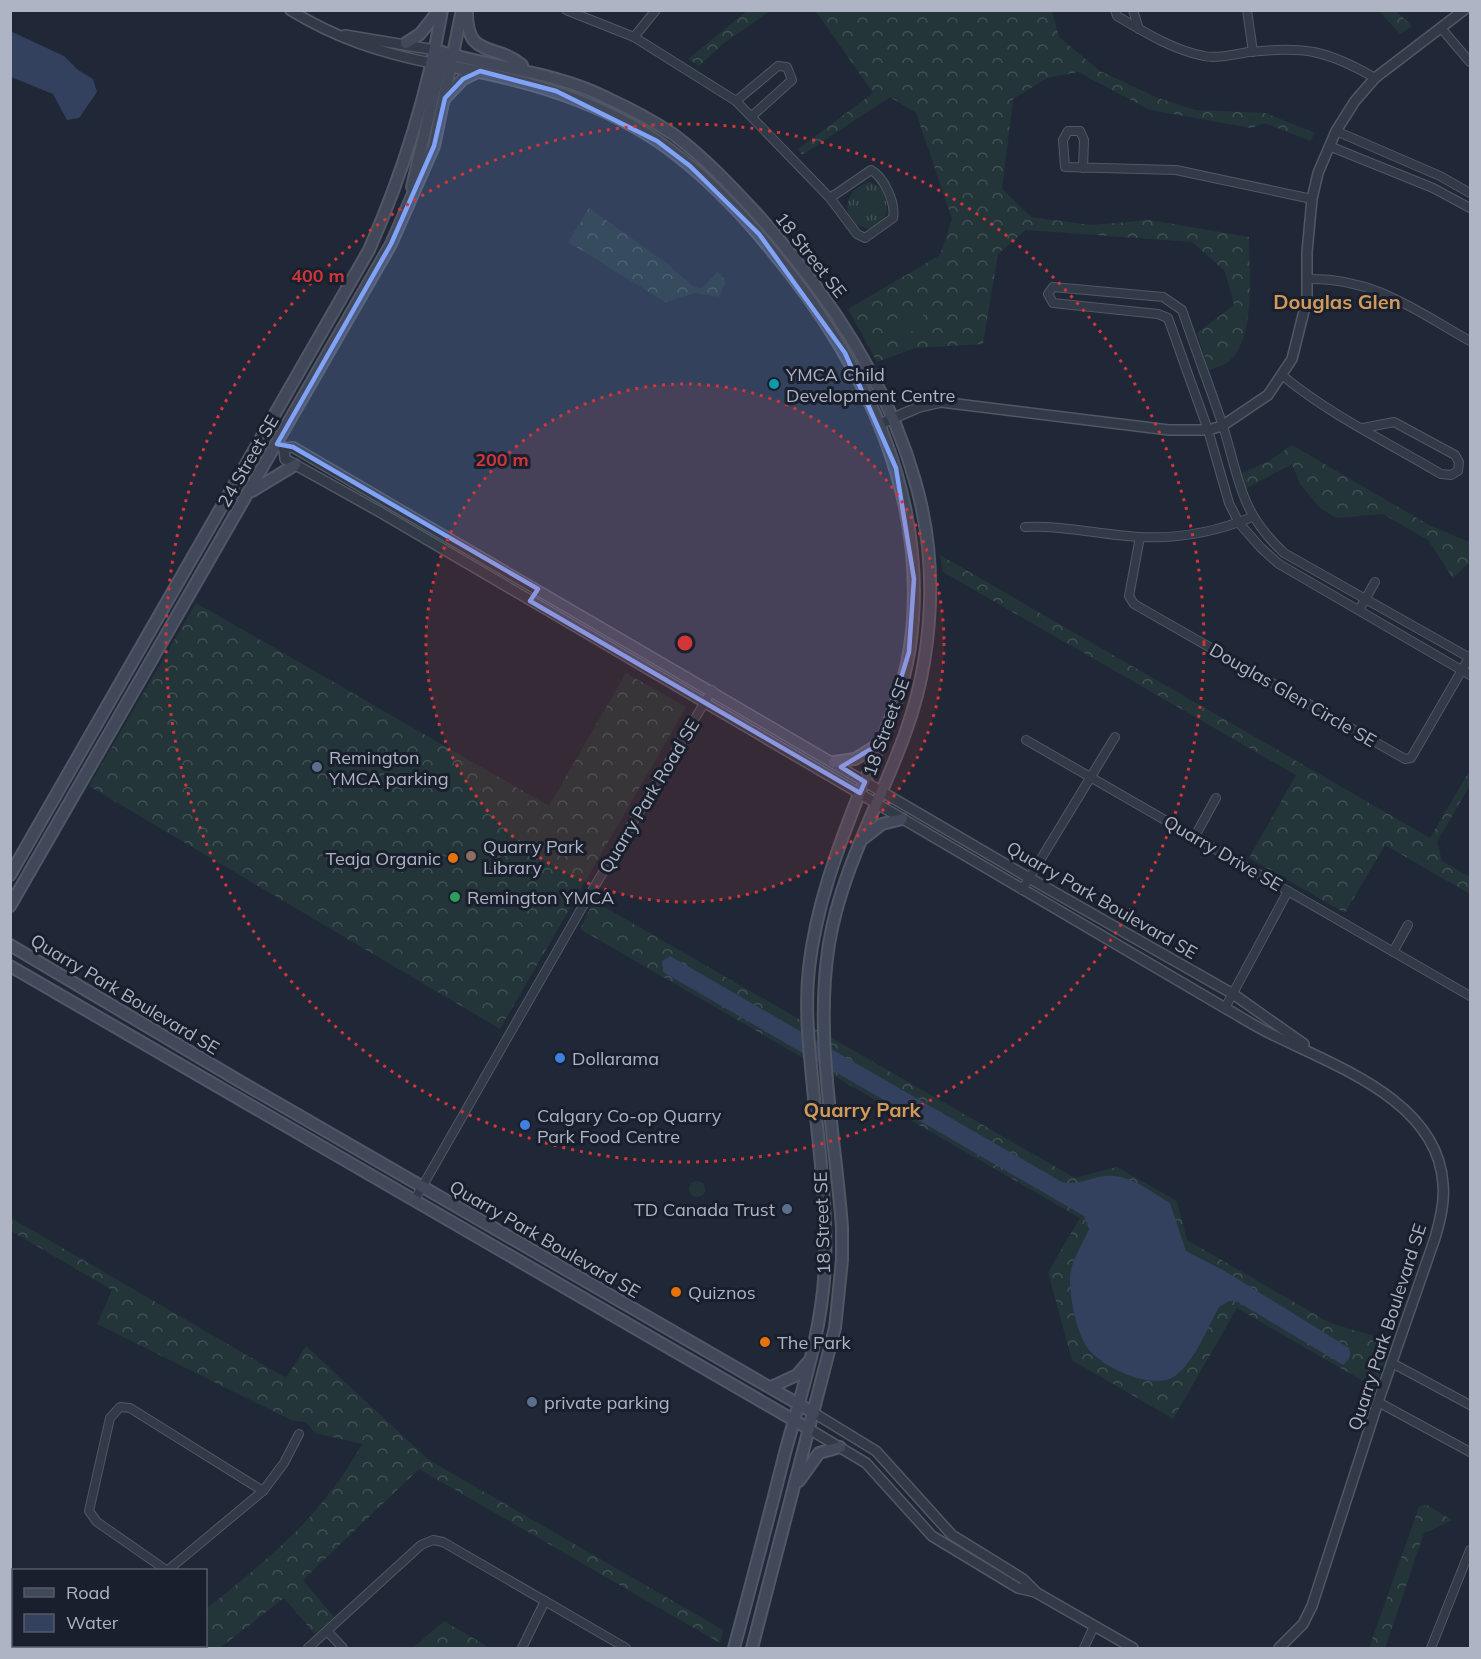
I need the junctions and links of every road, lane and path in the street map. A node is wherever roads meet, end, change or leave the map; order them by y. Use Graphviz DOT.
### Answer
graph roads {
  1 [pos="290,10"];
  2 [pos="441,10"];
  3 [pos="462,10"];
  4 [pos="467,10"];
  5 [pos="566,10"];
  6 [pos="656,10"];
  7 [pos="1115,10"];
  8 [pos="1134,10"];
  9 [pos="1247,10"];
  10 [pos="1464,10"];
  11 [pos="1441,28"];
  12 [pos="1139,29"];
  13 [pos="339,35"];
  14 [pos="634,37"];
  15 [pos="406,43"];
  16 [pos="435,50"];
  17 [pos="1253,52"];
  18 [pos="444,62"];
  19 [pos="1470,62"];
  20 [pos="527,69"];
  21 [pos="480,71"];
  22 [pos="1375,78"];
  23 [pos="445,98"];
  24 [pos="736,101"];
  25 [pos="752,116"];
  26 [pos="1336,130"];
  27 [pos="1329,146"];
  28 [pos="1083,168"];
  29 [pos="1470,193"];
  30 [pos="830,198"];
  31 [pos="1312,199"];
  32 [pos="411,202"];
  33 [pos="1470,206"];
  34 [pos="1307,279"];
  35 [pos="1108,293"];
  36 [pos="1107,310"];
  37 [pos="1182,310"];
  38 [pos="1168,318"];
  39 [pos="1470,341"];
  40 [pos="1283,376"];
  41 [pos="893,418"];
  42 [pos="880,424"];
  43 [pos="1222,426"];
  44 [pos="1363,428"];
  45 [pos="1208,430"];
  46 [pos="280,446"];
  47 [pos="295,465"];
  48 [pos="249,492"];
  49 [pos="1252,517"];
  50 [pos="1239,523"];
  51 [pos="1025,527"];
  52 [pos="1140,537"];
  53 [pos="1375,582"];
  54 [pos="538,589"];
  55 [pos="1366,597"];
  56 [pos="530,601"];
  57 [pos="1359,610"];
  58 [pos="1470,657"];
  59 [pos="1467,673"];
  60 [pos="712,690"];
  61 [pos="705,703"];
  62 [pos="1114,737"];
  63 [pos="1026,740"];
  64 [pos="881,743"];
  65 [pos="834,762"];
  66 [pos="1091,776"];
  67 [pos="865,782"];
  68 [pos="881,790"];
  69 [pos="860,793"];
  70 [pos="1216,798"];
  71 [pos="876,805"];
  72 [pos="902,819"];
  73 [pos="1195,836"];
  74 [pos="860,843"];
  75 [pos="10,875"];
  76 [pos="1031,879"];
  77 [pos="1022,890"];
  78 [pos="1288,891"];
  79 [pos="10,906"];
  80 [pos="1408,925"];
  81 [pos="10,945"];
  82 [pos="1393,952"];
  83 [pos="11,967"];
  84 [pos="1233,994"];
  85 [pos="1470,996"];
  86 [pos="1225,1008"];
  87 [pos="1318,1055"];
  88 [pos="422,1186"];
  89 [pos="414,1201"];
  90 [pos="812,1358"];
  91 [pos="1392,1363"];
  92 [pos="771,1388"];
  93 [pos="1378,1402"];
  94 [pos="799,1404"];
  95 [pos="1470,1405"];
  96 [pos="814,1413"];
  97 [pos="794,1420"];
  98 [pos="809,1429"];
  99 [pos="299,1434"];
  100 [pos="840,1447"];
  101 [pos="1470,1452"];
  102 [pos="263,1491"];
  103 [pos="792,1491"];
  104 [pos="1470,1550"];
  105 [pos="166,1569"];
  106 [pos="168,1569"];
  107 [pos="1037,1593"];
  108 [pos="545,1601"];
  109 [pos="1094,1626"];
  110 [pos="328,1632"];
  111 [pos="308,1648"];
  112 [pos="343,1648"];
  113 [pos="522,1648"];
  114 [pos="626,1648"];
  115 [pos="734,1648"];
  116 [pos="752,1648"];
  117 [pos="1084,1648"];
  118 [pos="1133,1648"];
  119 [pos="1279,1648"];
  120 [pos="1431,1648"];
  1 -- 13 [label="street"];
  2 -- 15 [label="main road"];
  2 -- 16 [label="main road, 24 Street SE"];
  3 -- 18 [label="main road, 24 Street SE"];
  4 -- 20 [label="main road"];
  5 -- 14 [label="street"];
  6 -- 14 [label="street"];
  7 -- 12 [label="street"];
  8 -- 12 [label="street"];
  9 -- 17 [label="street"];
  10 -- 11 [label="street"];
  11 -- 19 [label="street"];
  11 -- 22 [label="street"];
  12 -- 17 [label="street"];
  13 -- 15 [label="street"];
  13 -- 18 [label="street"];
  14 -- 24 [label="street"];
  15 -- 16 [label="street"];
  16 -- 18 [label="main road, 24 Street SE"];
  16 -- 18 [label="main road, 18 Street SE"];
  17 -- 22 [label="street"];
  18 -- 20 [label="main road, 18 Street SE"];
  18 -- 21 [label="main road, 18 Street SE"];
  18 -- 23 [label="main road, 24 Street SE"];
  18 -- 32 [label="main road"];
  18 -- 75 [label="main road, 24 Street SE"];
  20 -- 41 [label="main road, 18 Street SE"];
  21 -- 23 [label="main road"];
  21 -- 42 [label="main road, 18 Street SE"];
  22 -- 26 [label="street"];
  23 -- 32 [label="main road, 24 Street SE"];
  24 -- 25 [label="street"];
  24 -- 25 [label="street"];
  25 -- 30 [label="street"];
  26 -- 27 [label="street"];
  26 -- 29 [label="street"];
  27 -- 31 [label="street"];
  27 -- 33 [label="street"];
  28 -- 28 [label="street"];
  28 -- 31 [label="street"];
  30 -- 30 [label="street"];
  31 -- 34 [label="street"];
  32 -- 46 [label="main road, 24 Street SE"];
  34 -- 39 [label="street"];
  34 -- 40 [label="street"];
  35 -- 36 [label="street"];
  35 -- 36 [label="street"];
  35 -- 37 [label="street"];
  36 -- 38 [label="street"];
  37 -- 38 [label="street"];
  37 -- 43 [label="street"];
  38 -- 45 [label="street"];
  40 -- 43 [label="street"];
  40 -- 44 [label="street"];
  41 -- 42 [label="street"];
  41 -- 45 [label="street"];
  41 -- 68 [label="main road, 18 Street SE"];
  42 -- 64 [label="main road, 18 Street SE"];
  43 -- 45 [label="street"];
  43 -- 49 [label="street"];
  44 -- 44 [label="street"];
  45 -- 50 [label="street"];
  46 -- 47 [label="street"];
  46 -- 48 [label="main road, 24 Street SE"];
  46 -- 54 [label="street"];
  47 -- 48 [label="main road"];
  47 -- 56 [label="street"];
  48 -- 79 [label="main road, 24 Street SE"];
  49 -- 50 [label="street"];
  49 -- 55 [label="street"];
  50 -- 52 [label="street"];
  50 -- 57 [label="street"];
  51 -- 52 [label="street"];
  52 -- 59 [label="street, Douglas Glen Circle SE"];
  53 -- 55 [label="street"];
  54 -- 56 [label="street"];
  54 -- 60 [label="street"];
  55 -- 57 [label="street"];
  55 -- 58 [label="street"];
  56 -- 61 [label="street"];
  57 -- 59 [label="street"];
  58 -- 59 [label="street, Douglas Glen Circle SE"];
  60 -- 61 [label="street"];
  60 -- 65 [label="street"];
  61 -- 69 [label="street, Quarry Park Road SE"];
  61 -- 88 [label="street, Quarry Park Road SE"];
  62 -- 66 [label="street"];
  63 -- 66 [label="street, Quarry Drive SE"];
  64 -- 65 [label="main road"];
  64 -- 67 [label="main road, 18 Street SE"];
  65 -- 67 [label="street"];
  66 -- 73 [label="street, Quarry Drive SE"];
  66 -- 76 [label="street"];
  67 -- 68 [label="street, Quarry Park Boulevard SE"];
  67 -- 69 [label="main road, 18 Street SE"];
  68 -- 71 [label="main road, 18 Street SE"];
  68 -- 76 [label="street, Quarry Park Boulevard SE"];
  69 -- 71 [label="street, Quarry Park Boulevard SE"];
  69 -- 90 [label="main road, 18 Street SE"];
  70 -- 73 [label="street"];
  71 -- 72 [label="street, Quarry Park Boulevard SE"];
  71 -- 74 [label="main road, 18 Street SE"];
  72 -- 74 [label="main road"];
  72 -- 77 [label="street, Quarry Park Boulevard SE"];
  73 -- 78 [label="street, Quarry Drive SE"];
  74 -- 96 [label="main road, 18 Street SE"];
  76 -- 77 [label="street"];
  76 -- 84 [label="street, Quarry Park Boulevard SE"];
  77 -- 86 [label="street, Quarry Park Boulevard SE"];
  78 -- 82 [label="street, Quarry Drive SE"];
  78 -- 84 [label="street"];
  80 -- 82 [label="street"];
  81 -- 88 [label="main road, Quarry Park Boulevard SE"];
  82 -- 85 [label="street, Quarry Drive SE"];
  83 -- 89 [label="main road, Quarry Park Boulevard SE"];
  84 -- 86 [label="street"];
  84 -- 87 [label="street, Quarry Park Boulevard SE"];
  86 -- 87 [label="street, Quarry Park Boulevard SE"];
  87 -- 91 [label="street, Quarry Park Boulevard SE"];
  88 -- 89 [label="street, Quarry Park Road SE"];
  88 -- 92 [label="main road, Quarry Park Boulevard SE"];
  89 -- 97 [label="main road, Quarry Park Boulevard SE"];
  90 -- 92 [label="main road"];
  90 -- 94 [label="main road, 18 Street SE"];
  91 -- 93 [label="street, Quarry Park Boulevard SE"];
  91 -- 95 [label="street"];
  92 -- 94 [label="main road, Quarry Park Boulevard SE"];
  93 -- 101 [label="street"];
  93 -- 119 [label="street, Quarry Park Boulevard SE"];
  94 -- 96 [label="main road, Quarry Park Boulevard SE"];
  94 -- 97 [label="main road, 18 Street SE"];
  96 -- 98 [label="main road, 18 Street SE"];
  96 -- 107 [label="street, Quarry Park Boulevard SE"];
  97 -- 98 [label="main road, Quarry Park Boulevard SE"];
  97 -- 115 [label="main road, 18 Street SE"];
  98 -- 100 [label="street, Quarry Park Boulevard SE"];
  98 -- 103 [label="main road, 18 Street SE"];
  99 -- 102 [label="street"];
  100 -- 103 [label="main road"];
  100 -- 107 [label="street, Quarry Park Boulevard SE"];
  102 -- 105 [label="street"];
  102 -- 106 [label="street"];
  103 -- 116 [label="main road, 18 Street SE"];
  104 -- 120 [label="street"];
  107 -- 109 [label="street, Quarry Park Boulevard SE"];
  108 -- 110 [label="street"];
  108 -- 113 [label="street"];
  108 -- 114 [label="street"];
  109 -- 117 [label="street"];
  109 -- 118 [label="street, Quarry Park Boulevard SE"];
  110 -- 111 [label="street"];
  110 -- 112 [label="street"];
}
